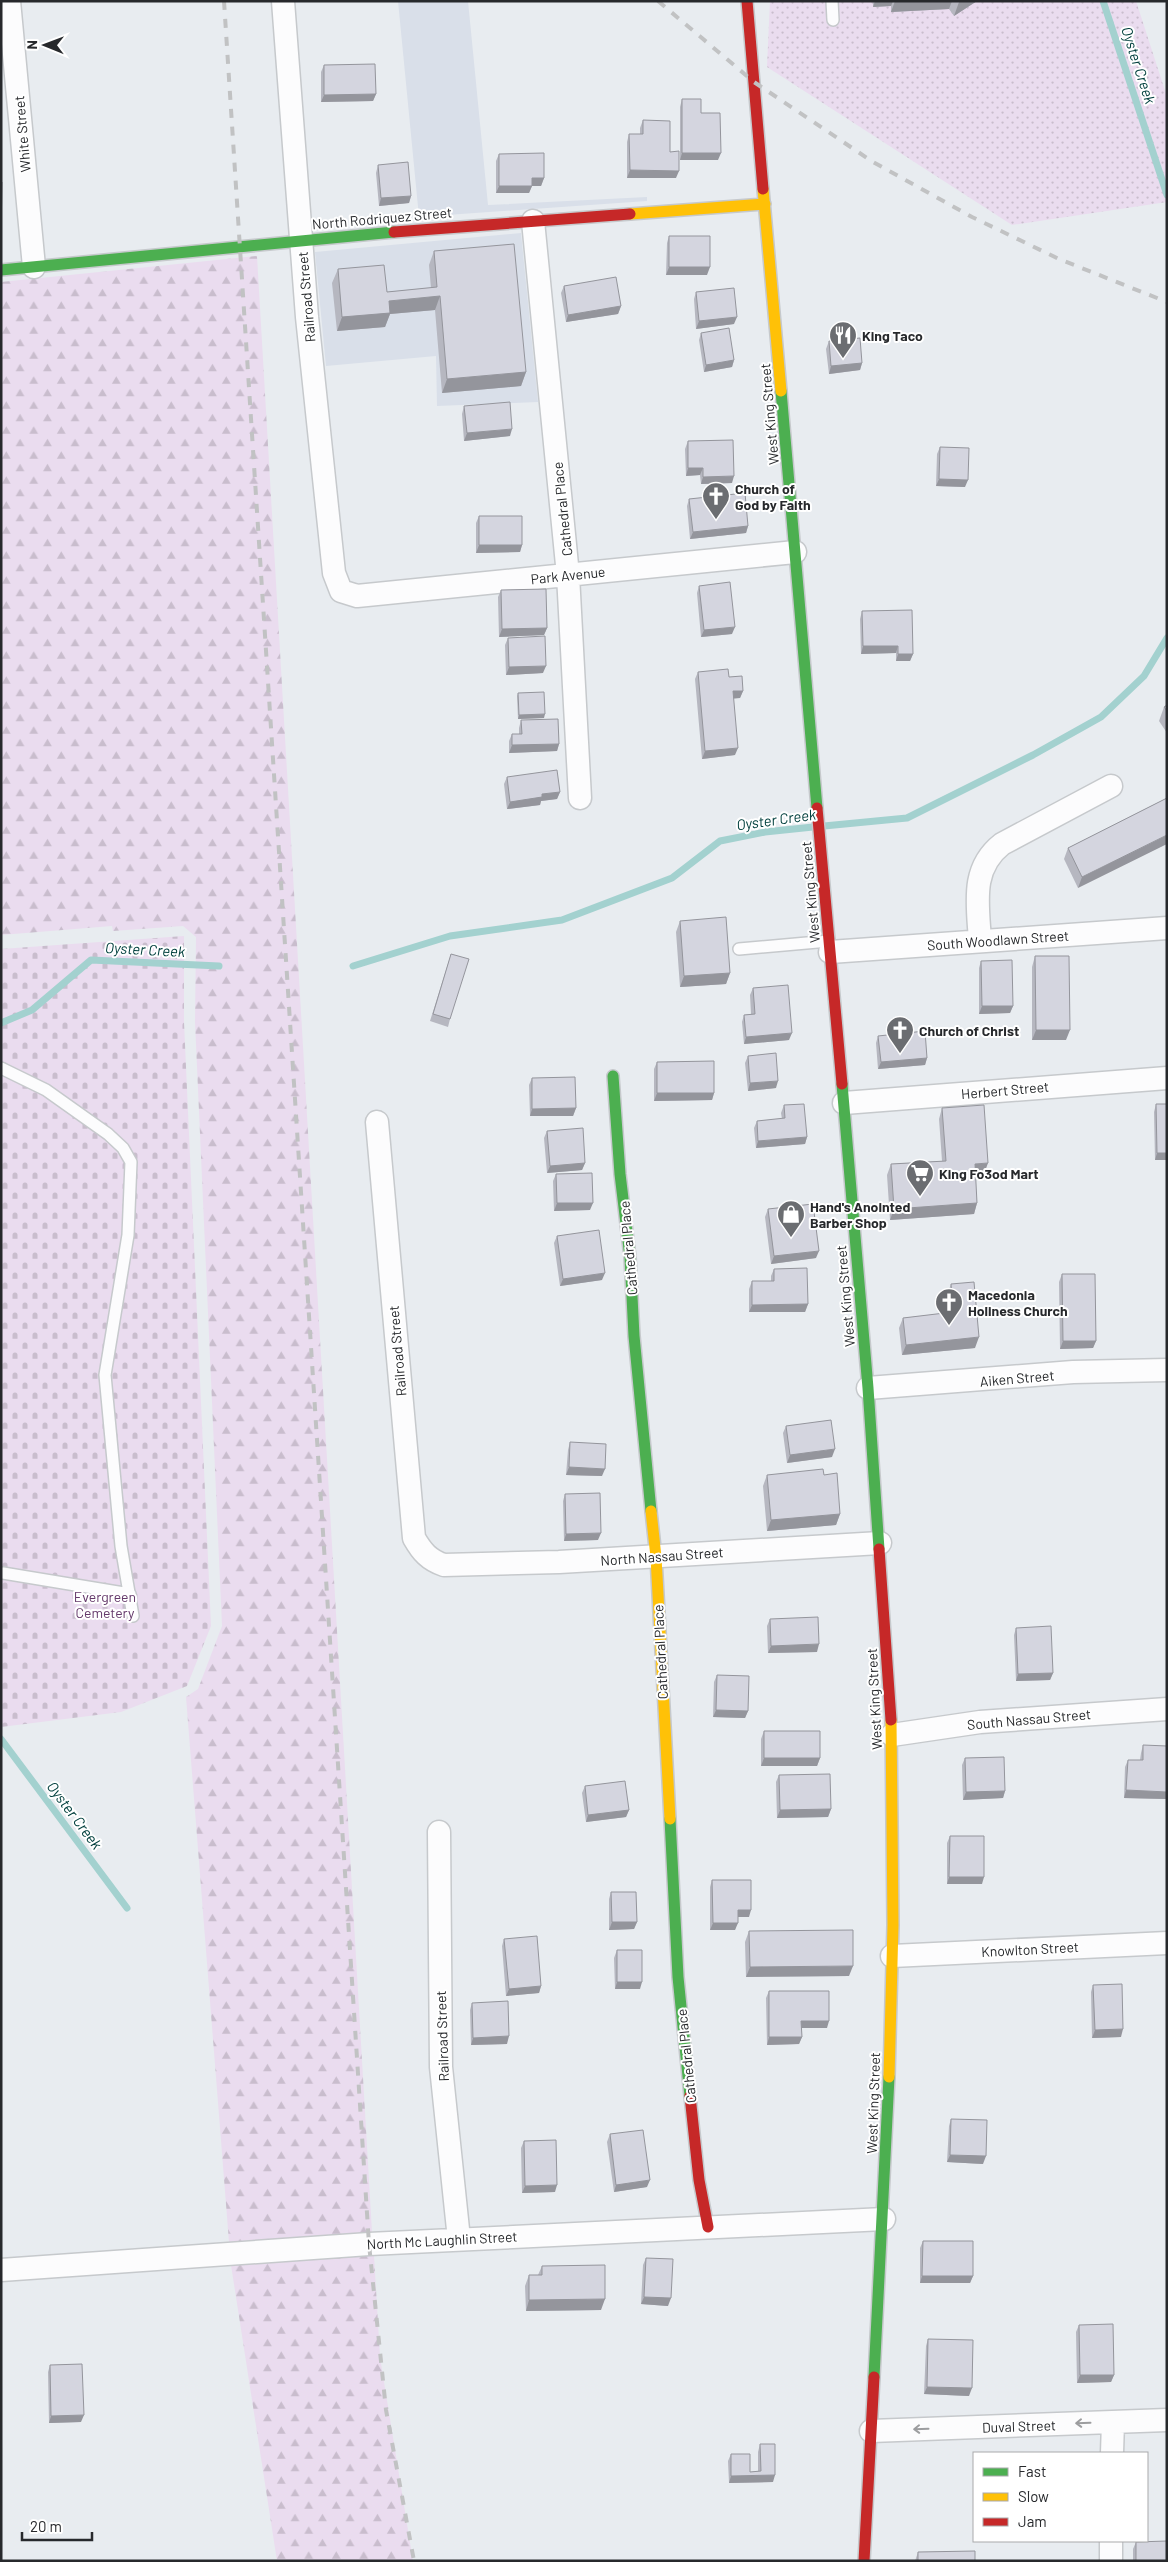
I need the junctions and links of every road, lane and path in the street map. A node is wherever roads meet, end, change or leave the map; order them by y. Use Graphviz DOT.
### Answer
graph roads {
  1 [pos="9,1"];
  2 [pos="283,1"];
  3 [pos="747,1"];
  4 [pos="832,1"];
  5 [pos="833,20"];
  6 [pos="765,204"];
  7 [pos="533,221"];
  8 [pos="301,241"];
  9 [pos="34,267"];
  10 [pos="1,270"];
  11 [pos="795,552"];
  12 [pos="568,574"];
  13 [pos="341,591"];
  14 [pos="1111,786"];
  15 [pos="580,798"];
  16 [pos="1167,928"];
  17 [pos="980,941"];
  18 [pos="829,946"];
  19 [pos="739,949"];
  20 [pos="1,1068"];
  21 [pos="613,1076"];
  22 [pos="1167,1078"];
  23 [pos="844,1103"];
  24 [pos="377,1122"];
  25 [pos="1167,1370"];
  26 [pos="868,1388"];
  27 [pos="880,1543"];
  28 [pos="656,1557"];
  29 [pos="444,1565"];
  30 [pos="3,1574"];
  31 [pos="130,1594"];
  32 [pos="134,1616"];
  33 [pos="1167,1709"];
  34 [pos="892,1735"];
  35 [pos="439,1832"];
  36 [pos="1167,1943"];
  37 [pos="892,1956"];
  38 [pos="884,2218"];
  39 [pos="708,2227"];
  40 [pos="459,2239"];
  41 [pos="1,2270"];
  42 [pos="1167,2420"];
  43 [pos="1113,2422"];
  44 [pos="871,2431"];
  45 [pos="1112,2452"];
  46 [pos="1111,2542"];
  47 [pos="864,2561"];
  48 [pos="1111,2561"];
  1 -- 9 [label="street, White Street"];
  2 -- 8 [label="street, Railroad Street"];
  3 -- 6 [label="main road, West King Street"];
  4 -- 5 [label="lane"];
  6 -- 7 [label="main road, North Rodriquez Street"];
  6 -- 11 [label="main road, West King Street"];
  7 -- 8 [label="main road, North Rodriquez Street"];
  7 -- 12 [label="street, Cathedral Place"];
  8 -- 9 [label="main road, North Rodriquez Street"];
  8 -- 13 [label="street, Railroad Street"];
  9 -- 10 [label="main road, North Rodriquez Street"];
  11 -- 12 [label="street, Park Avenue"];
  11 -- 18 [label="main road, West King Street"];
  12 -- 13 [label="street, Park Avenue"];
  12 -- 15 [label="street, Cathedral Place"];
  14 -- 17 [label="street"];
  16 -- 17 [label="street, South Woodlawn Street"];
  17 -- 18 [label="street, South Woodlawn Street"];
  18 -- 19 [label="lane"];
  18 -- 23 [label="main road, West King Street"];
  20 -- 31 [label="lane"];
  21 -- 28 [label="main road, Cathedral Place"];
  22 -- 23 [label="street, Herbert Street"];
  23 -- 26 [label="main road, West King Street"];
  24 -- 29 [label="street, Railroad Street"];
  25 -- 26 [label="street, Aiken Street"];
  26 -- 27 [label="main road, West King Street"];
  27 -- 28 [label="street, North Nassau Street"];
  27 -- 34 [label="main road, West King Street"];
  28 -- 29 [label="street, North Nassau Street"];
  28 -- 39 [label="main road, Cathedral Place"];
  30 -- 31 [label="lane"];
  31 -- 32 [label="lane"];
  33 -- 34 [label="street, South Nassau Street"];
  34 -- 37 [label="main road, West King Street"];
  35 -- 40 [label="street, Railroad Street"];
  36 -- 37 [label="street, Knowlton Street"];
  37 -- 38 [label="main road, West King Street"];
  38 -- 39 [label="street, North Mc Laughlin Street"];
  38 -- 44 [label="main road, West King Street"];
  39 -- 40 [label="street, North Mc Laughlin Street"];
  40 -- 41 [label="street, North Mc Laughlin Street"];
  42 -- 43 [label="street, Duval Street"];
  43 -- 44 [label="street, Duval Street, one-way"];
  43 -- 45 [label="street"];
  44 -- 47 [label="main road, West King Street"];
  46 -- 48 [label="street"];
}
